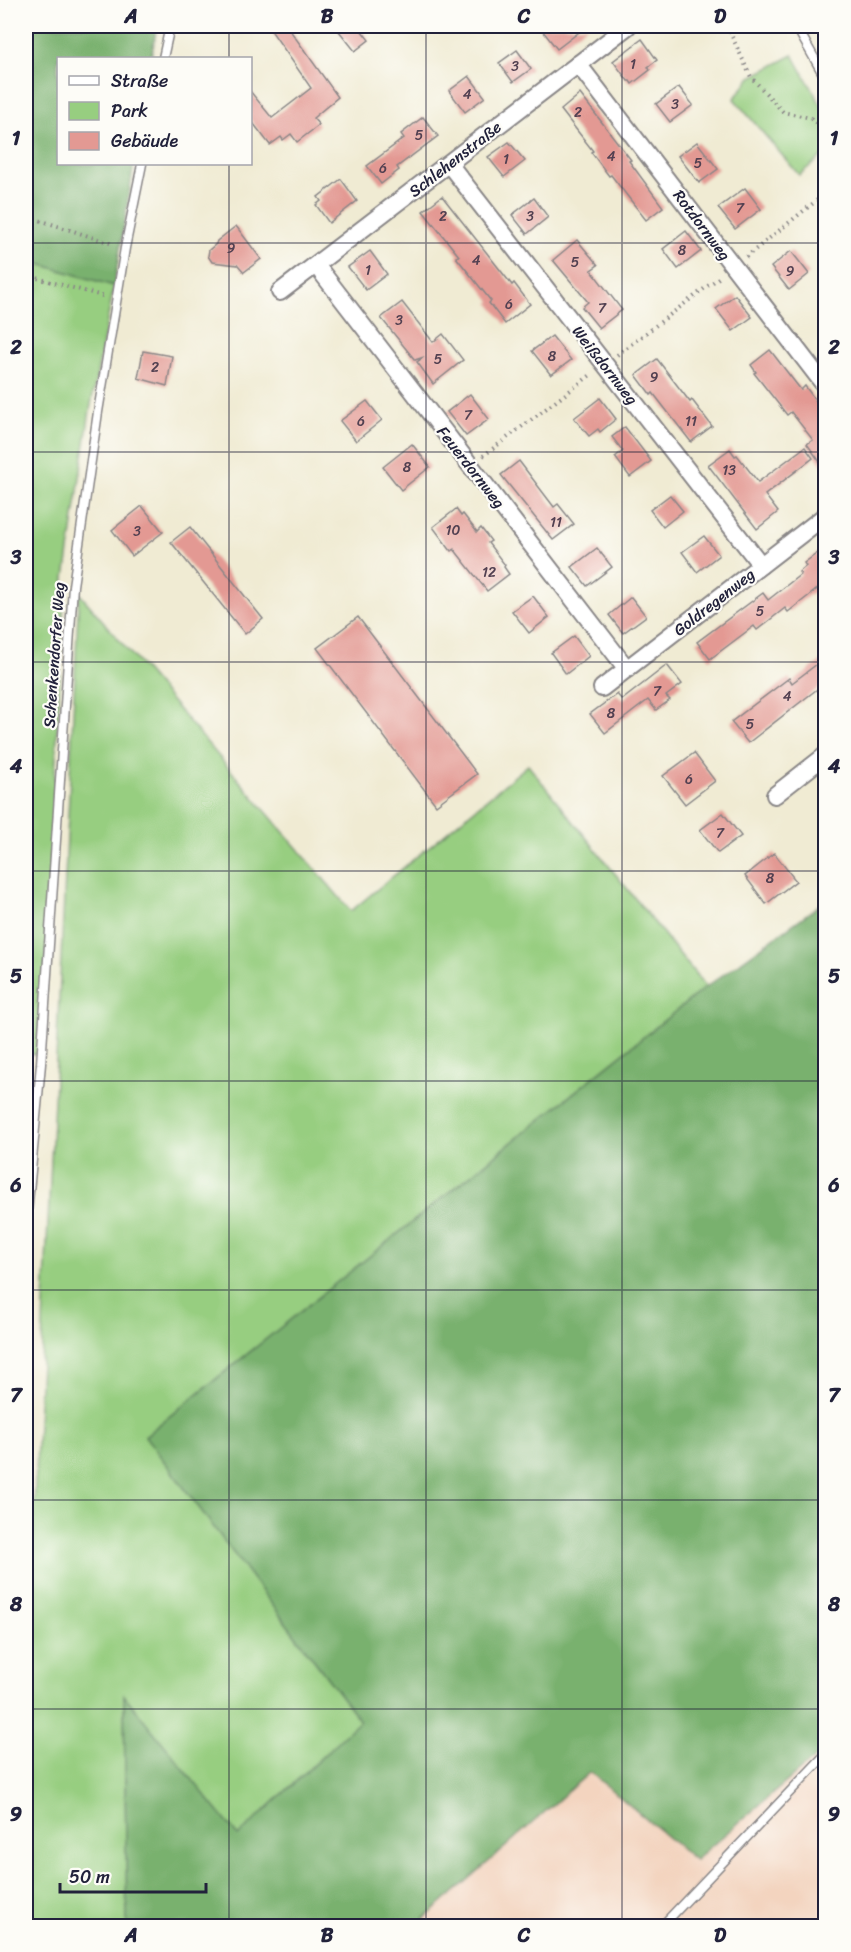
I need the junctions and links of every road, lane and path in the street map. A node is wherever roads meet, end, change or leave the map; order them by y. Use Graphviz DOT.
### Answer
graph roads {
  1 [pos="170,26"];
  2 [pos="628,26"];
  3 [pos="727,26"];
  4 [pos="795,26"];
  5 [pos="163,57"];
  6 [pos="579,64"];
  7 [pos="825,79"];
  8 [pos="825,133"];
  9 [pos="449,164"];
  10 [pos="142,165"];
  11 [pos="825,193"];
  12 [pos="26,212"];
  13 [pos="125,248"];
  14 [pos="316,265"];
  15 [pos="734,267"];
  16 [pos="26,275"];
  17 [pos="280,292"];
  18 [pos="117,300"];
  19 [pos="825,387"];
  20 [pos="825,515"];
  21 [pos="761,565"];
  22 [pos="627,669"];
  23 [pos="602,688"];
  24 [pos="825,755"];
  25 [pos="775,795"];
  26 [pos="26,1224"];
  27 [pos="825,1754"];
  28 [pos="662,1926"];
  1 -- 5 [label="lane"];
  2 -- 6 [label="street, Schlehenstraße"];
  3 -- 8 [label="path"];
  4 -- 7 [label="lane"];
  6 -- 9 [label="street, Schlehenstraße"];
  6 -- 15 [label="street, Rotdornweg"];
  9 -- 14 [label="street, Schlehenstraße"];
  9 -- 21 [label="street, Weißdornweg"];
  10 -- 13 [label="lane, Schenkendorfer Weg"];
  11 -- 15 [label="path"];
  12 -- 13 [label="path"];
  13 -- 18 [label="lane, Schenkendorfer Weg"];
  14 -- 17 [label="street, Schlehenstraße"];
  14 -- 22 [label="street, Feuerdornweg"];
  15 -- 19 [label="street, Rotdornweg"];
  16 -- 18 [label="path"];
  18 -- 26 [label="lane, Schenkendorfer Weg"];
  20 -- 21 [label="street, Goldregenweg"];
  21 -- 22 [label="street, Goldregenweg"];
  22 -- 23 [label="street, Goldregenweg"];
  24 -- 25 [label="street"];
  27 -- 28 [label="lane"];
}
